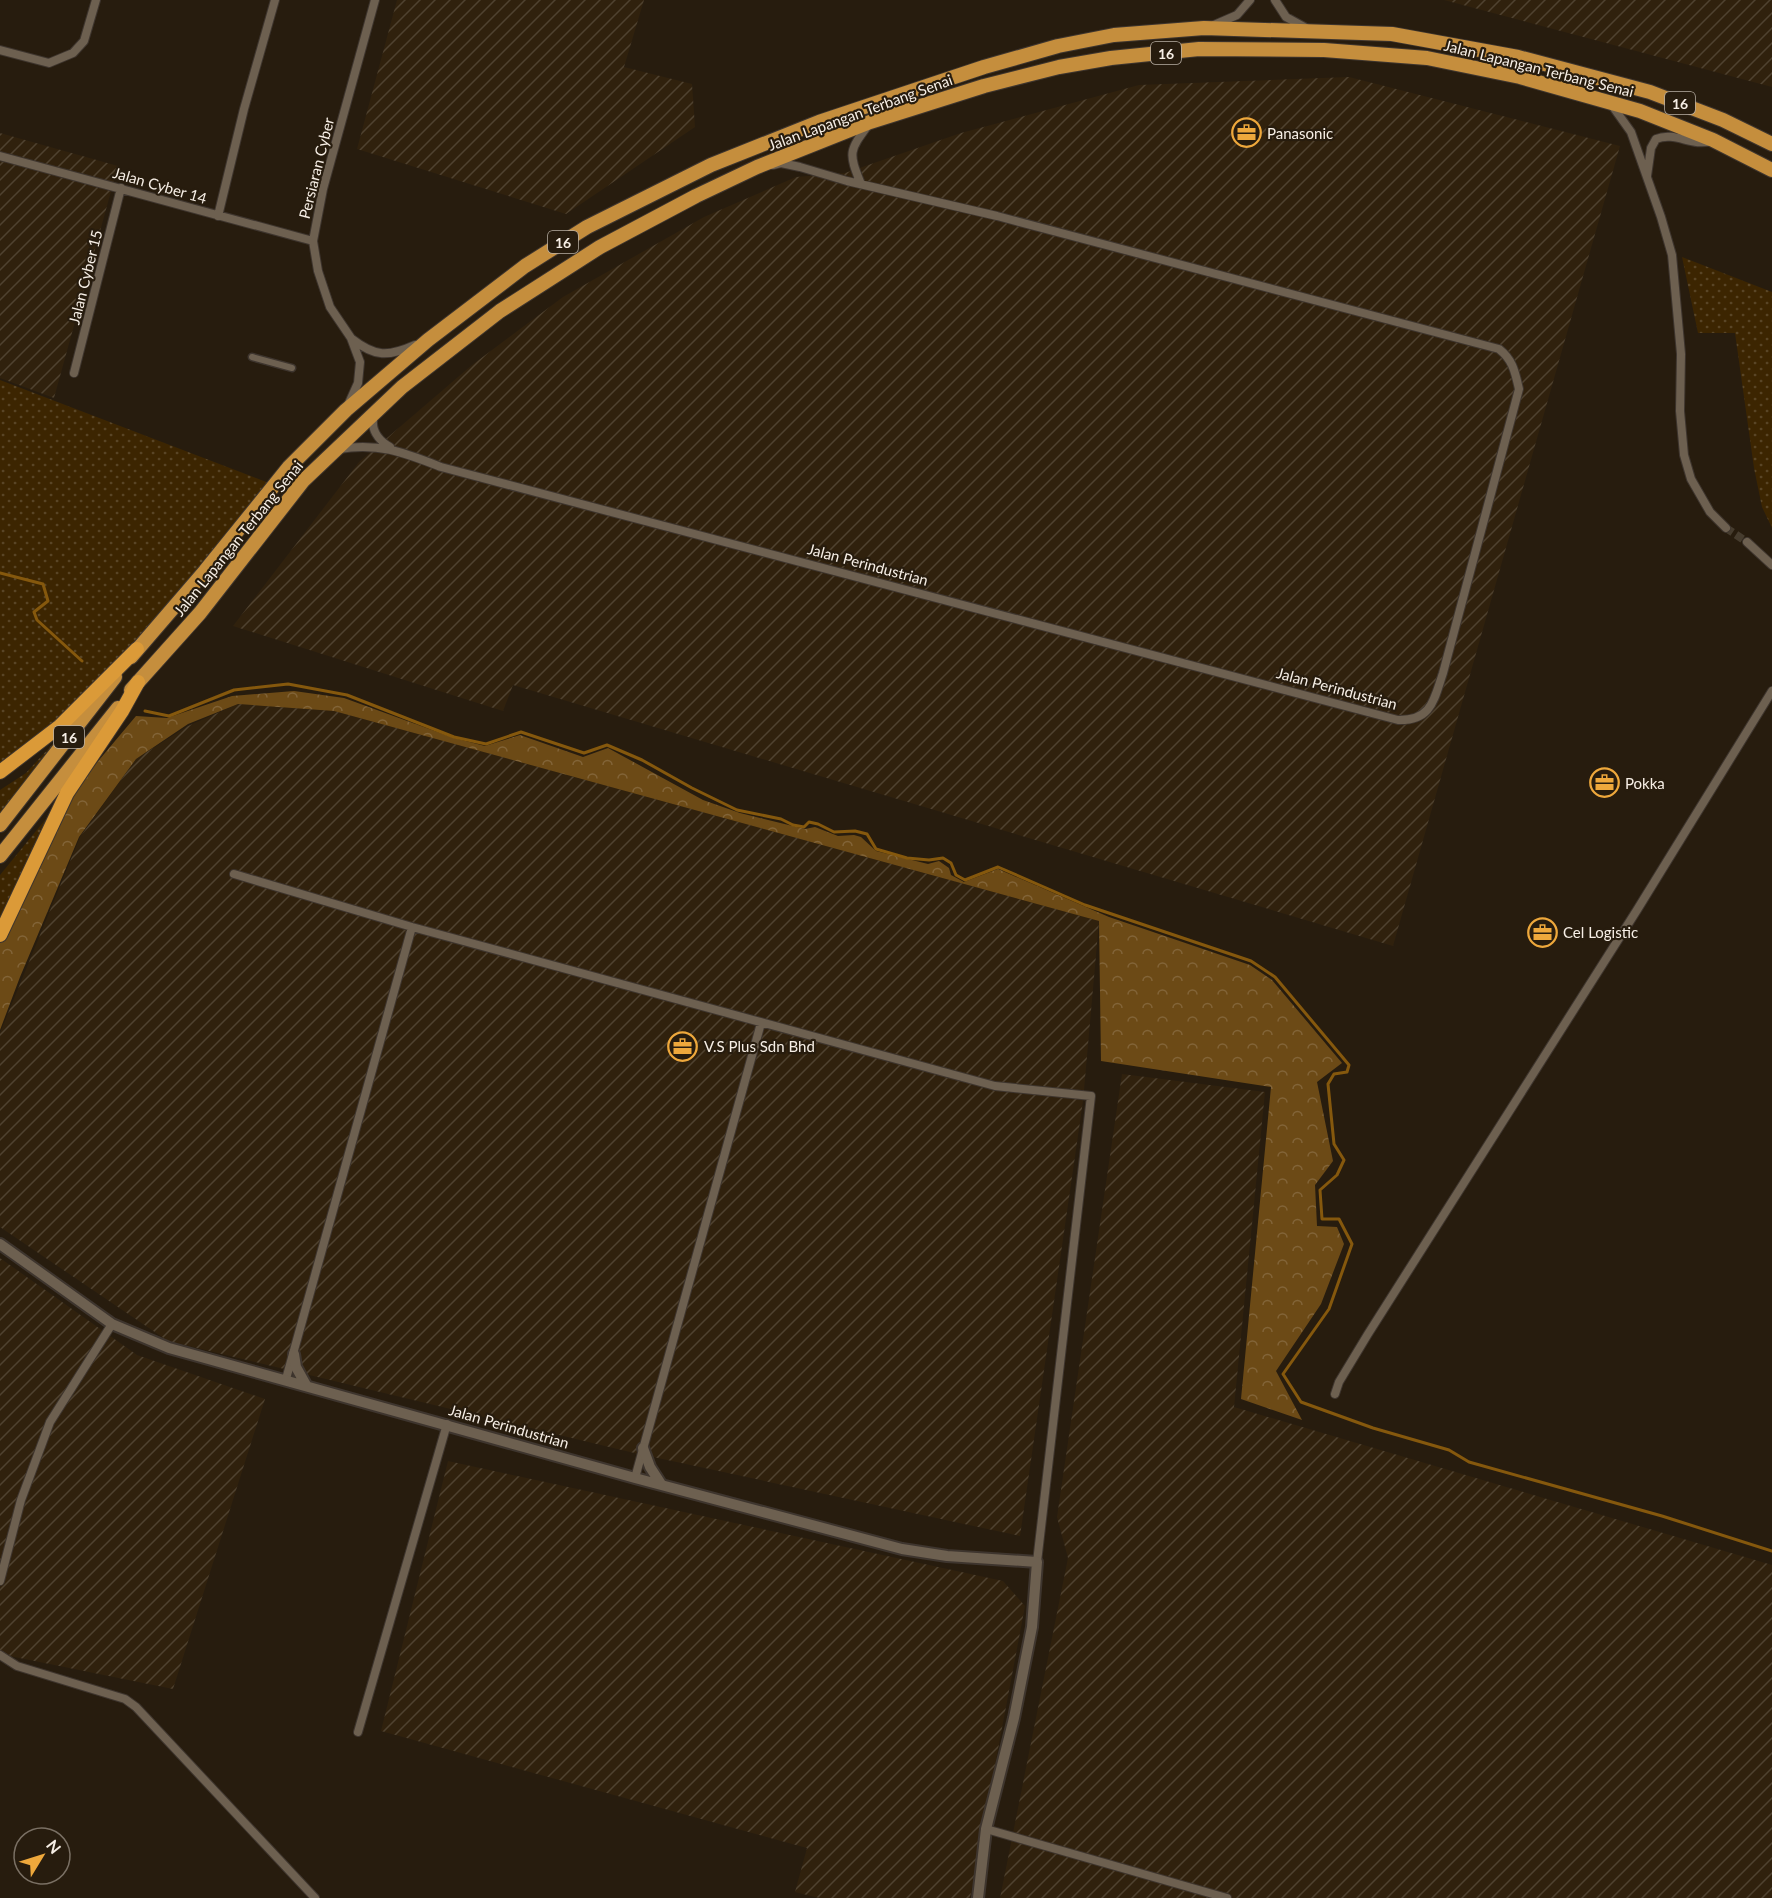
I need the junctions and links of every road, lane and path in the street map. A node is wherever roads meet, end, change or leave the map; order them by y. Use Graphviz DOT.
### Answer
graph roads {
  1 [pos="96,0"];
  2 [pos="275,0"];
  3 [pos="375,0"];
  4 [pos="1250,0"];
  5 [pos="1275,0"];
  6 [pos="1204,28"];
  7 [pos="1312,30"];
  8 [pos="0,50"];
  9 [pos="1608,100"];
  10 [pos="870,122"];
  11 [pos="1713,140"];
  12 [pos="1772,144"];
  13 [pos="0,156"];
  14 [pos="757,167"];
  15 [pos="1772,170"];
  16 [pos="1647,177"];
  17 [pos="861,184"];
  18 [pos="121,188"];
  19 [pos="218,216"];
  20 [pos="313,241"];
  21 [pos="351,338"];
  22 [pos="428,340"];
  23 [pos="252,357"];
  24 [pos="292,368"];
  25 [pos="74,373"];
  26 [pos="346,410"];
  27 [pos="374,415"];
  28 [pos="394,449"];
  29 [pos="336,450"];
  30 [pos="1726,528"];
  31 [pos="1747,542"];
  32 [pos="1772,565"];
  33 [pos="137,650"];
  34 [pos="138,682"];
  35 [pos="1772,691"];
  36 [pos="0,772"];
  37 [pos="0,825"];
  38 [pos="0,856"];
  39 [pos="234,874"];
  40 [pos="412,927"];
  41 [pos="0,934"];
  42 [pos="761,1023"];
  43 [pos="0,1244"];
  44 [pos="112,1324"];
  45 [pos="294,1353"];
  46 [pos="286,1379"];
  47 [pos="306,1385"];
  48 [pos="1335,1394"];
  49 [pos="447,1424"];
  50 [pos="643,1448"];
  51 [pos="635,1478"];
  52 [pos="661,1484"];
  53 [pos="1037,1563"];
  54 [pos="0,1581"];
  55 [pos="0,1655"];
  56 [pos="358,1732"];
  57 [pos="986,1828"];
  58 [pos="315,1898"];
  59 [pos="978,1898"];
  60 [pos="1227,1898"];
  1 -- 8 [label="street"];
  2 -- 19 [label="street"];
  3 -- 20 [label="street, Persiaran Cyber"];
  4 -- 6 [label="street"];
  5 -- 7 [label="street"];
  6 -- 7 [label="highway, Jalan Lapangan Terbang Senai / 16"];
  6 -- 22 [label="highway, Jalan Lapangan Terbang Senai / 16"];
  7 -- 12 [label="highway, Jalan Lapangan Terbang Senai / 16"];
  9 -- 10 [label="highway, Jalan Lapangan Terbang Senai / 16"];
  9 -- 11 [label="highway, Jalan Lapangan Terbang Senai / 16"];
  9 -- 16 [label="street"];
  10 -- 14 [label="highway, Jalan Lapangan Terbang Senai / 16"];
  10 -- 17 [label="street"];
  11 -- 15 [label="highway, Jalan Lapangan Terbang Senai / 16"];
  11 -- 16 [label="street"];
  13 -- 18 [label="street, Jalan Cyber 14"];
  14 -- 17 [label="street, Jalan Perindustrian"];
  14 -- 27 [label="highway, Jalan Lapangan Terbang Senai / 16"];
  16 -- 30 [label="street"];
  17 -- 28 [label="street, Jalan Perindustrian"];
  18 -- 19 [label="street, Jalan Cyber 14"];
  18 -- 25 [label="street, Jalan Cyber 15"];
  19 -- 20 [label="street, Jalan Cyber 14"];
  20 -- 21 [label="street, Persiaran Cyber"];
  21 -- 22 [label="street, Persiaran Cyber"];
  21 -- 26 [label="street, Persiaran Cyber"];
  22 -- 26 [label="highway, Jalan Lapangan Terbang Senai / 16"];
  23 -- 24 [label="street"];
  26 -- 33 [label="highway, Jalan Lapangan Terbang Senai / 16"];
  27 -- 28 [label="street"];
  27 -- 29 [label="highway, Jalan Lapangan Terbang Senai / 16"];
  28 -- 29 [label="street, Jalan Perindustrian"];
  29 -- 34 [label="highway, Jalan Lapangan Terbang Senai / 16"];
  31 -- 32 [label="street"];
  33 -- 36 [label="highway"];
  33 -- 37 [label="highway, Jalan Lapangan Terbang Senai / 16"];
  34 -- 38 [label="highway, Jalan Lapangan Terbang Senai / 16"];
  34 -- 41 [label="highway"];
  35 -- 48 [label="street"];
  39 -- 40 [label="street"];
  40 -- 42 [label="street"];
  40 -- 45 [label="street"];
  42 -- 50 [label="street"];
  42 -- 53 [label="street"];
  43 -- 44 [label="main road, Jalan Perindustrian"];
  44 -- 46 [label="main road, Jalan Perindustrian"];
  44 -- 54 [label="street"];
  45 -- 46 [label="street"];
  45 -- 47 [label="main road"];
  46 -- 47 [label="main road, Jalan Perindustrian"];
  47 -- 49 [label="main road, Jalan Perindustrian"];
  49 -- 51 [label="main road, Jalan Perindustrian"];
  49 -- 56 [label="street"];
  50 -- 51 [label="street"];
  50 -- 52 [label="main road"];
  51 -- 52 [label="main road, Jalan Perindustrian"];
  52 -- 53 [label="main road, Jalan Perindustrian"];
  53 -- 57 [label="main road"];
  55 -- 58 [label="street"];
  57 -- 59 [label="main road"];
  57 -- 60 [label="street"];
}
